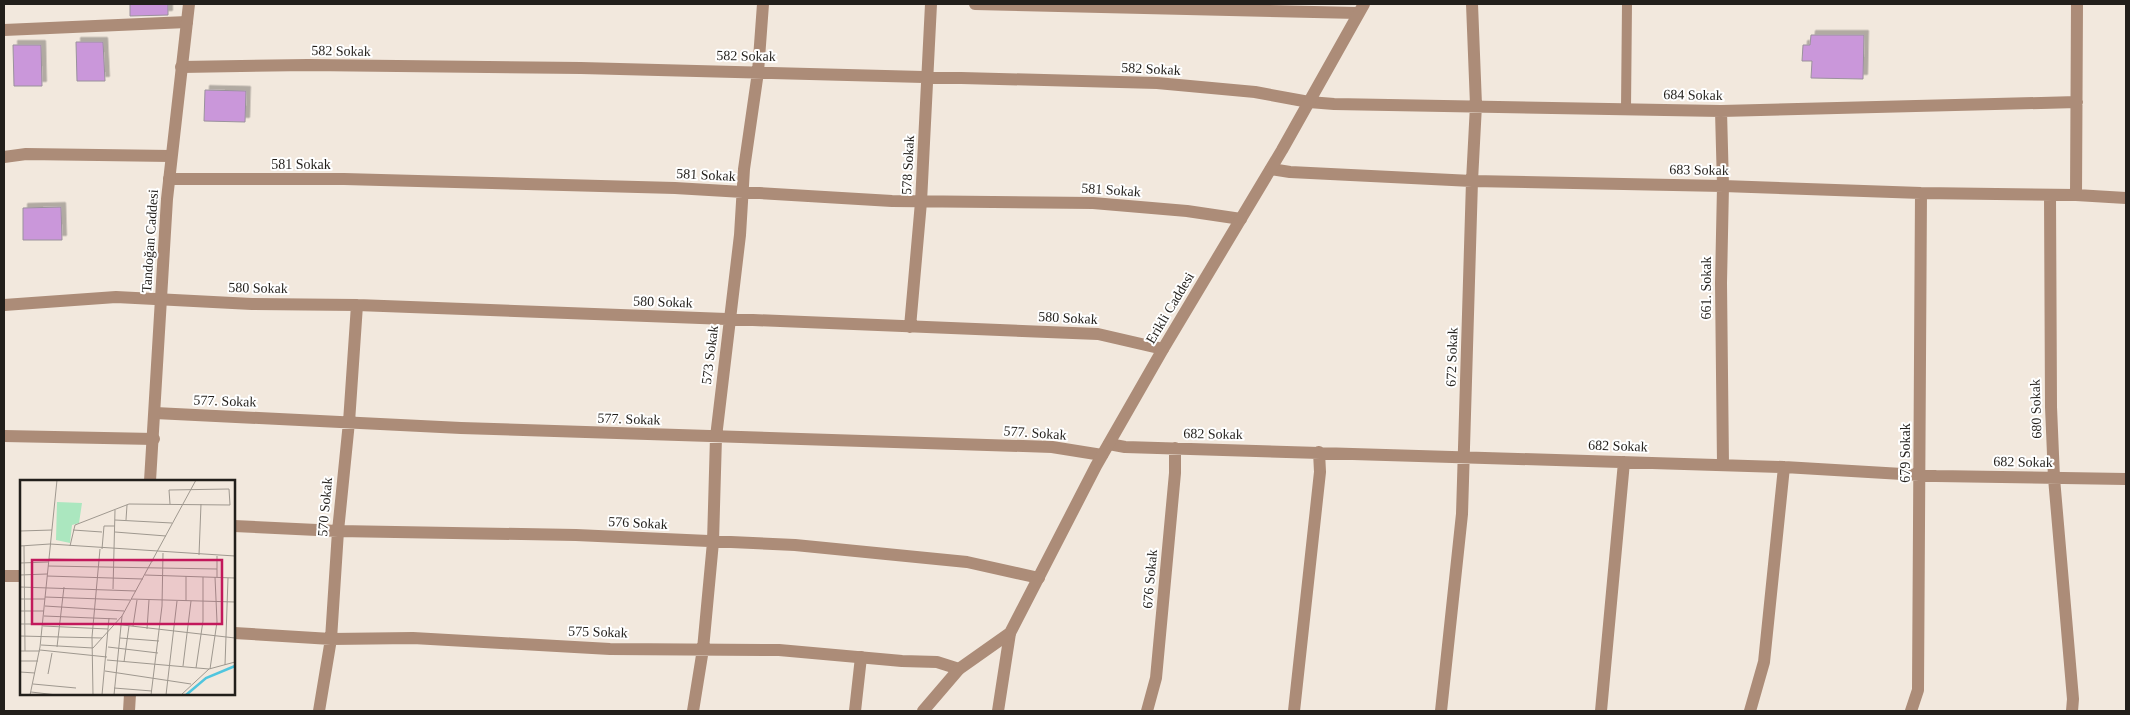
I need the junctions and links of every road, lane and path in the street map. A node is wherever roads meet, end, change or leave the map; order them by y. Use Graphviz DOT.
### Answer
graph roads {
  1 [pos="189,4"];
  2 [pos="763,4"];
  3 [pos="931,4"];
  4 [pos="975,4"];
  5 [pos="1472,4"];
  6 [pos="1628,4"];
  7 [pos="2077,4"];
  8 [pos="1361,8"];
  9 [pos="187,22"];
  10 [pos="4,30"];
  11 [pos="181,68"];
  12 [pos="758,72"];
  13 [pos="928,76"];
  14 [pos="1309,102"];
  15 [pos="2077,102"];
  16 [pos="1476,105"];
  17 [pos="1626,109"];
  18 [pos="1721,111"];
  19 [pos="171,156"];
  20 [pos="4,157"];
  21 [pos="1271,169"];
  22 [pos="169,179"];
  23 [pos="1472,181"];
  24 [pos="1723,186"];
  25 [pos="741,192"];
  26 [pos="1921,194"];
  27 [pos="2050,194"];
  28 [pos="2076,194"];
  29 [pos="2126,198"];
  30 [pos="921,202"];
  31 [pos="1241,219"];
  32 [pos="161,300"];
  33 [pos="4,305"];
  34 [pos="357,305"];
  35 [pos="729,319"];
  36 [pos="910,327"];
  37 [pos="1163,349"];
  38 [pos="155,414"];
  39 [pos="349,422"];
  40 [pos="4,436"];
  41 [pos="716,437"];
  42 [pos="154,439"];
  43 [pos="1109,444"];
  44 [pos="1175,448"];
  45 [pos="1319,452"];
  46 [pos="1102,455"];
  47 [pos="1463,457"];
  48 [pos="1624,462"];
  49 [pos="1723,465"];
  50 [pos="1784,467"];
  51 [pos="1920,475"];
  52 [pos="2054,478"];
  53 [pos="2126,479"];
  54 [pos="150,480"];
  55 [pos="235,526"];
  56 [pos="338,531"];
  57 [pos="713,542"];
  58 [pos="4,576"];
  59 [pos="20,576"];
  60 [pos="1039,578"];
  61 [pos="1010,633"];
  62 [pos="235,634"];
  63 [pos="331,639"];
  64 [pos="703,650"];
  65 [pos="861,658"];
  66 [pos="959,669"];
  67 [pos="130,695"];
  68 [pos="128,711"];
  69 [pos="319,711"];
  70 [pos="693,711"];
  71 [pos="855,711"];
  72 [pos="923,711"];
  73 [pos="998,711"];
  74 [pos="1147,711"];
  75 [pos="1294,711"];
  76 [pos="1441,711"];
  77 [pos="1601,711"];
  78 [pos="1750,711"];
  79 [pos="1911,711"];
  80 [pos="2072,711"];
  1 -- 9 [label="street, Tandoğan Caddesi"];
  2 -- 12 [label="street, 573 Sokak"];
  3 -- 13 [label="street, 578 Sokak"];
  4 -- 8 [label="street"];
  5 -- 16 [label="street, 672 Sokak"];
  6 -- 17 [label="lane"];
  7 -- 15 [label="street"];
  8 -- 14 [label="street, Erikli Caddesi"];
  9 -- 10 [label="street"];
  9 -- 11 [label="street, Tandoğan Caddesi"];
  11 -- 12 [label="street, 582 Sokak"];
  11 -- 19 [label="street, Tandoğan Caddesi"];
  12 -- 13 [label="street, 582 Sokak"];
  12 -- 25 [label="street, 573 Sokak"];
  13 -- 14 [label="street, 582 Sokak"];
  13 -- 30 [label="street, 578 Sokak"];
  14 -- 16 [label="street, 684 Sokak"];
  14 -- 21 [label="street, Erikli Caddesi"];
  15 -- 18 [label="street, 684 Sokak"];
  15 -- 28 [label="street"];
  16 -- 17 [label="street, 684 Sokak"];
  16 -- 23 [label="street, 672 Sokak"];
  17 -- 18 [label="street, 684 Sokak"];
  18 -- 24 [label="street, 661. Sokak"];
  19 -- 20 [label="street"];
  19 -- 22 [label="street, Tandoğan Caddesi"];
  21 -- 23 [label="street, 683 Sokak"];
  21 -- 31 [label="street, Erikli Caddesi"];
  22 -- 25 [label="street, 581 Sokak"];
  22 -- 32 [label="street, Tandoğan Caddesi"];
  23 -- 24 [label="street, 683 Sokak"];
  23 -- 47 [label="street, 672 Sokak"];
  24 -- 26 [label="street, 683 Sokak"];
  24 -- 49 [label="street, 661. Sokak"];
  25 -- 30 [label="street, 581 Sokak"];
  25 -- 35 [label="street, 573 Sokak"];
  26 -- 27 [label="street, 683 Sokak"];
  26 -- 51 [label="street, 679 Sokak"];
  27 -- 28 [label="street, 683 Sokak"];
  27 -- 52 [label="street, 680 Sokak"];
  28 -- 29 [label="street, 683 Sokak"];
  30 -- 31 [label="street, 581 Sokak"];
  30 -- 36 [label="street, 578 Sokak"];
  31 -- 37 [label="street, Erikli Caddesi"];
  32 -- 33 [label="street, 580 Sokak"];
  32 -- 34 [label="street, 580 Sokak"];
  32 -- 38 [label="street, Tandoğan Caddesi"];
  34 -- 35 [label="street, 580 Sokak"];
  34 -- 39 [label="street, 570 Sokak"];
  35 -- 36 [label="street, 580 Sokak"];
  35 -- 41 [label="street, 573 Sokak"];
  36 -- 37 [label="street, 580 Sokak"];
  37 -- 43 [label="street, Erikli Caddesi"];
  38 -- 39 [label="street, 577. Sokak"];
  38 -- 42 [label="street, Tandoğan Caddesi"];
  39 -- 41 [label="street, 577. Sokak"];
  39 -- 56 [label="street, 570 Sokak"];
  40 -- 42 [label="street"];
  41 -- 46 [label="street, 577. Sokak"];
  41 -- 57 [label="street, 573 Sokak"];
  42 -- 54 [label="street, Tandoğan Caddesi"];
  43 -- 44 [label="street, 682 Sokak"];
  43 -- 46 [label="street, Erikli Caddesi"];
  44 -- 45 [label="street, 682 Sokak"];
  44 -- 74 [label="street, 676 Sokak"];
  45 -- 47 [label="street, 682 Sokak"];
  45 -- 75 [label="street"];
  46 -- 60 [label="street, Erikli Caddesi"];
  47 -- 48 [label="street, 682 Sokak"];
  47 -- 76 [label="street, 672 Sokak"];
  48 -- 49 [label="street, 682 Sokak"];
  48 -- 77 [label="street"];
  49 -- 50 [label="street, 682 Sokak"];
  50 -- 51 [label="street, 682 Sokak"];
  50 -- 78 [label="street"];
  51 -- 52 [label="street, 682 Sokak"];
  51 -- 79 [label="street, 679 Sokak"];
  52 -- 53 [label="street, 682 Sokak"];
  52 -- 80 [label="street, 680 Sokak"];
  55 -- 56 [label="street, 576 Sokak"];
  56 -- 57 [label="street, 576 Sokak"];
  56 -- 63 [label="street, 570 Sokak"];
  57 -- 60 [label="street, 576 Sokak"];
  57 -- 64 [label="street, 573 Sokak"];
  58 -- 59 [label="street"];
  60 -- 61 [label="street, Erikli Caddesi"];
  61 -- 66 [label="street"];
  61 -- 73 [label="street"];
  62 -- 63 [label="street, 575 Sokak"];
  63 -- 64 [label="street, 575 Sokak"];
  63 -- 69 [label="street, 570 Sokak"];
  64 -- 65 [label="street, 575 Sokak"];
  64 -- 70 [label="street, 573 Sokak"];
  65 -- 66 [label="street, 575 Sokak"];
  65 -- 71 [label="street"];
  66 -- 72 [label="street"];
  67 -- 68 [label="street"];
}
